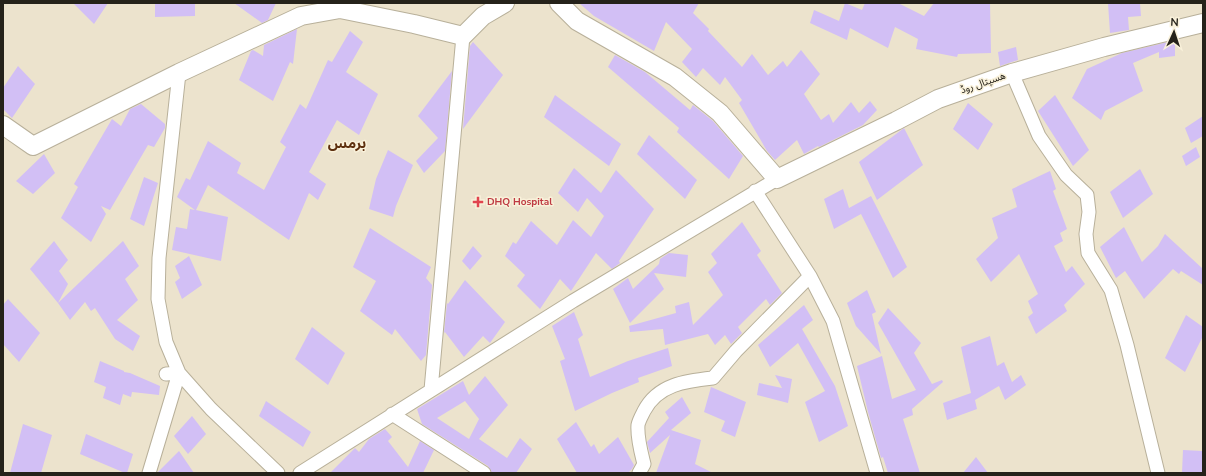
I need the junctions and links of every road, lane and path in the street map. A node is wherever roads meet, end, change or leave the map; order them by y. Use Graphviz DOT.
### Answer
graph roads {
  1 [pos="504,3"];
  2 [pos="559,3"];
  3 [pos="1203,23"];
  4 [pos="463,36"];
  5 [pos="179,73"];
  6 [pos="1012,73"];
  7 [pos="3,125"];
  8 [pos="777,179"];
  9 [pos="755,192"];
  10 [pos="810,276"];
  11 [pos="172,374"];
  12 [pos="431,390"];
  13 [pos="392,414"];
  14 [pos="149,473"];
  15 [pos="278,473"];
  16 [pos="300,473"];
  17 [pos="484,473"];
  18 [pos="639,473"];
  19 [pos="877,473"];
  20 [pos="1158,473"];
  1 -- 4 [label="street"];
  2 -- 8 [label="street"];
  3 -- 6 [label="street, ھسپتال روڈ"];
  4 -- 5 [label="street"];
  4 -- 12 [label="street"];
  5 -- 7 [label="street"];
  5 -- 11 [label="street"];
  6 -- 8 [label="street, ھسپتال روڈ"];
  6 -- 20 [label="street"];
  8 -- 9 [label="street"];
  9 -- 10 [label="street"];
  9 -- 12 [label="street"];
  10 -- 18 [label="street"];
  10 -- 19 [label="street"];
  11 -- 14 [label="street"];
  11 -- 15 [label="street"];
  12 -- 13 [label="street"];
  13 -- 16 [label="street"];
  13 -- 17 [label="street"];
}
